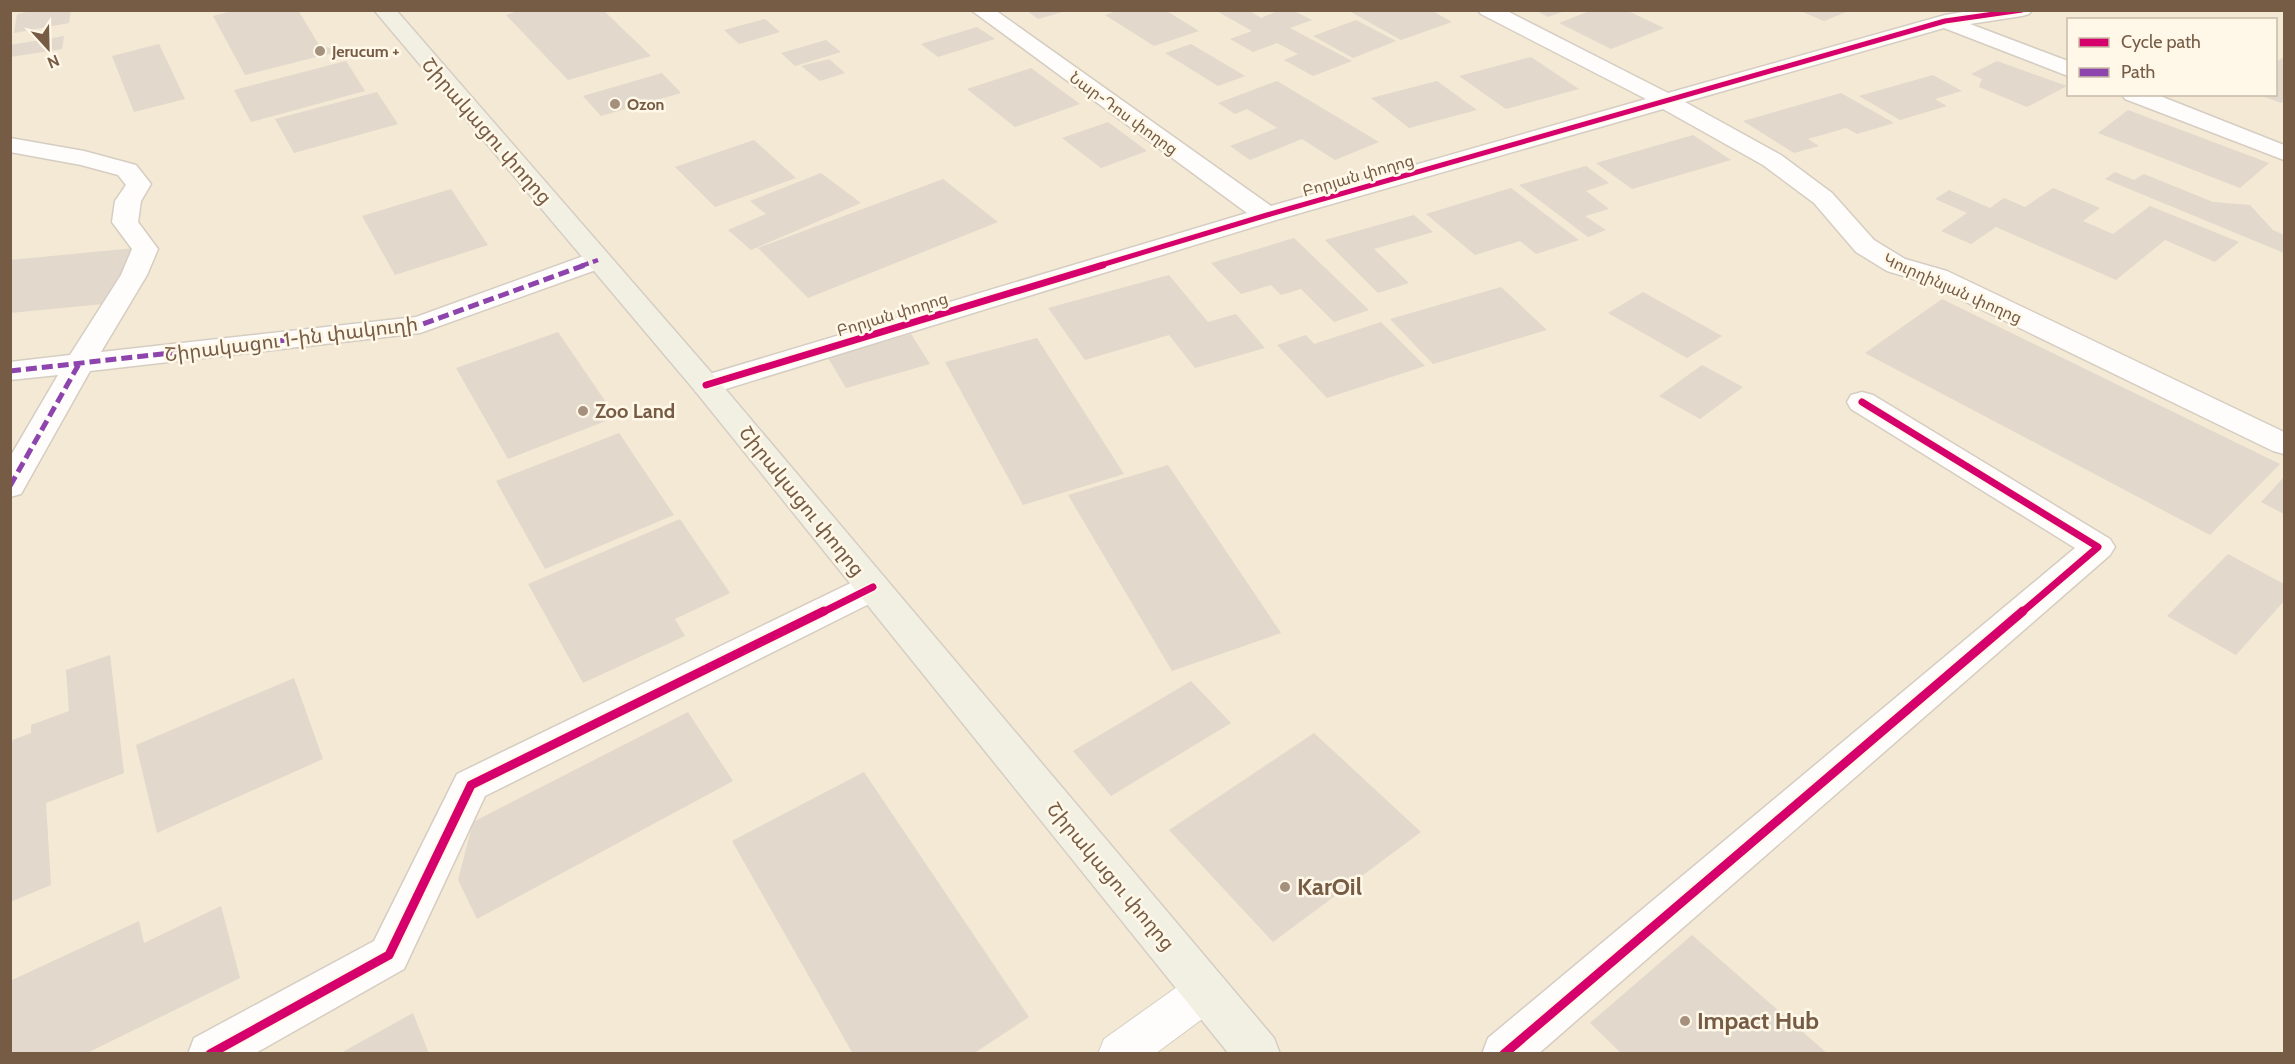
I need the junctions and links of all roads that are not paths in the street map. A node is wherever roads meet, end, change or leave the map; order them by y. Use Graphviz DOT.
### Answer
graph roads {
  1 [pos="384,10"];
  2 [pos="981,10"];
  3 [pos="1488,10"];
  4 [pos="1918,10"];
  5 [pos="2022,10"];
  6 [pos="1945,21"];
  7 [pos="2067,69"];
  8 [pos="2138,96"];
  9 [pos="1666,101"];
  10 [pos="10,145"];
  11 [pos="2284,153"];
  12 [pos="1268,215"];
  13 [pos="598,260"];
  14 [pos="79,364"];
  15 [pos="10,371"];
  16 [pos="706,385"];
  17 [pos="1862,402"];
  18 [pos="2284,444"];
  19 [pos="10,486"];
  20 [pos="873,587"];
  21 [pos="1206,991"];
  22 [pos="210,1053"];
  23 [pos="1119,1053"];
  24 [pos="1258,1053"];
  25 [pos="1504,1053"];
  1 -- 13 [label="main road, Շիրակացու փողոց"];
  2 -- 12 [label="street, Նար-Դոս փողոց"];
  3 -- 9 [label="street, Կուրղինյան փողոց"];
  4 -- 6 [label="street"];
  5 -- 6 [label="street, Բորյան փողոց"];
  6 -- 7 [label="street"];
  6 -- 9 [label="street, Բորյան փողոց"];
  8 -- 11 [label="street"];
  9 -- 12 [label="street, Բորյան փողոց"];
  9 -- 18 [label="street, Կուրղինյան փողոց"];
  10 -- 14 [label="street"];
  12 -- 16 [label="street, Բորյան փողոց"];
  13 -- 14 [label="street, Շիրակացու 1-ին փակուղի"];
  13 -- 16 [label="main road, Շիրակացու փողոց"];
  14 -- 15 [label="street, Շիրակացու 1-ին փակուղի"];
  14 -- 19 [label="street"];
  16 -- 20 [label="main road, Շիրակացու փողոց"];
  17 -- 25 [label="street"];
  20 -- 21 [label="main road, Շիրակացու փողոց"];
  20 -- 22 [label="street"];
  21 -- 23 [label="lane"];
  21 -- 24 [label="main road, Շիրակացու փողոց"];
}
